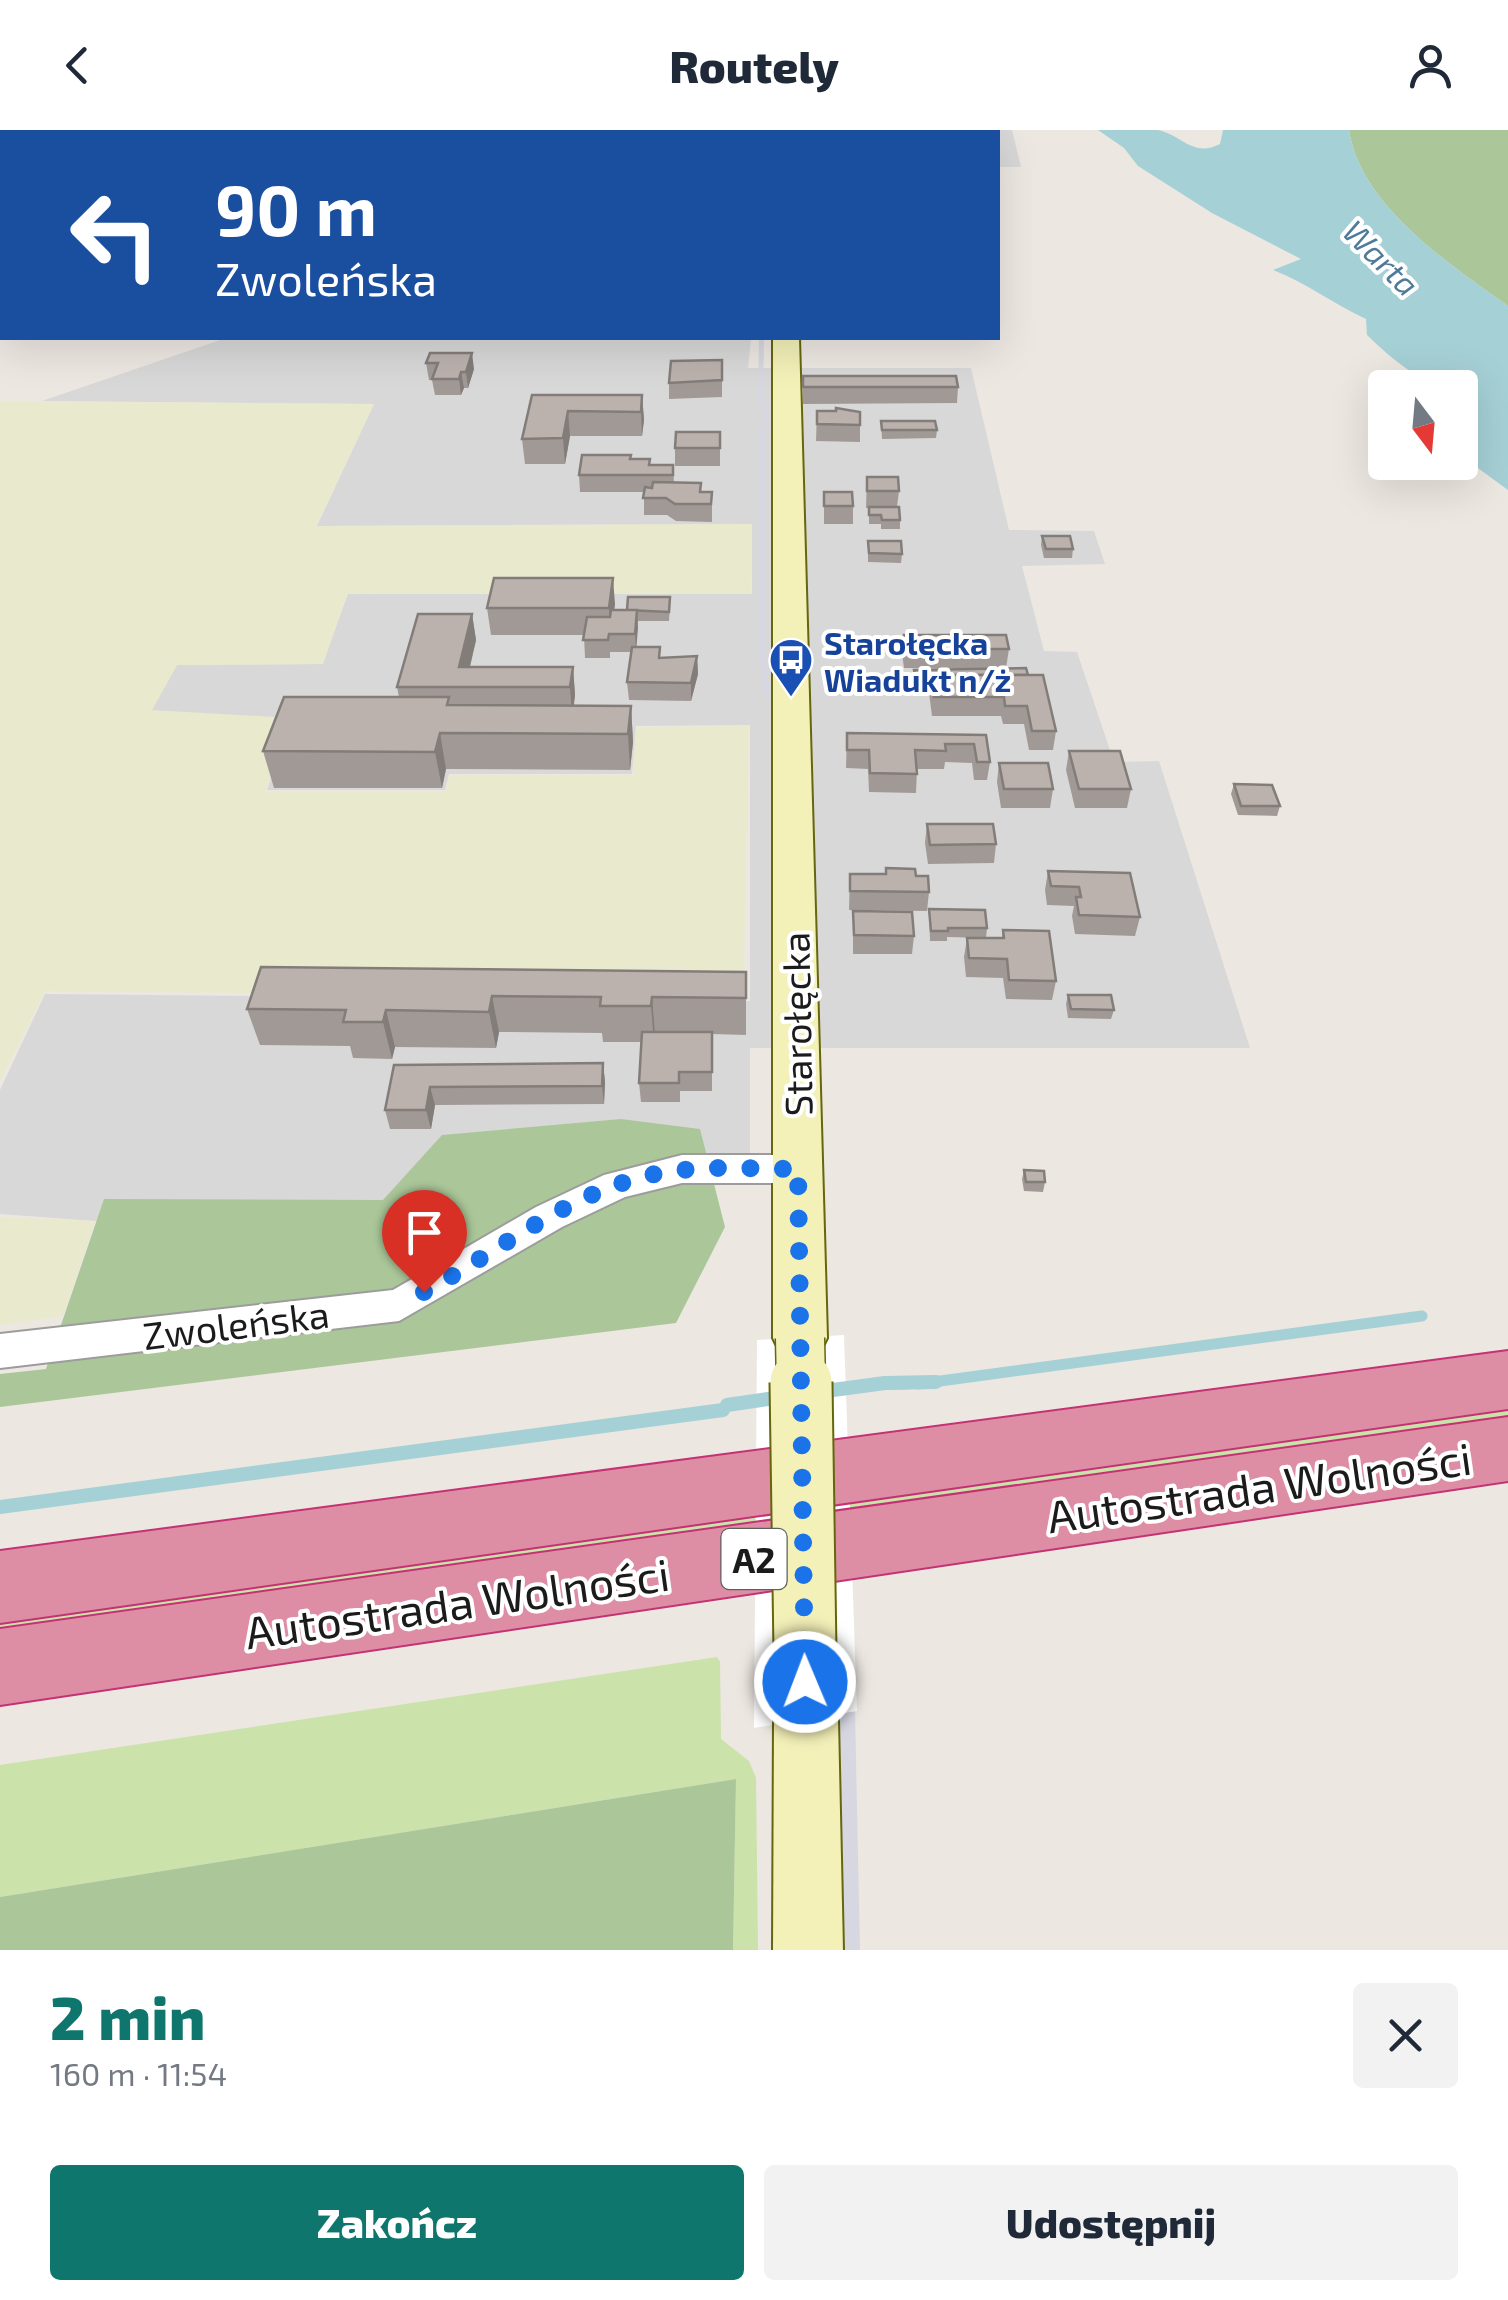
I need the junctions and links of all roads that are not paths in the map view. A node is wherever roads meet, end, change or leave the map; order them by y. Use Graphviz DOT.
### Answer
graph roads {
  1 [pos="786,340"];
  2 [pos="798,1169"];
  3 [pos="0,1351"];
  4 [pos="1508,1380"];
  5 [pos="1508,1450"];
  6 [pos="0,1587"];
  7 [pos="0,1668"];
  8 [pos="808,1950"];
  1 -- 2 [label="street, Starołęcka"];
  2 -- 3 [label="street, Zwoleńska"];
  2 -- 8 [label="street, Starołęcka, bridge"];
  4 -- 6 [label="highway, Autostrada Wolności / A2"];
  5 -- 7 [label="highway, Autostrada Wolności / A2"];
}
